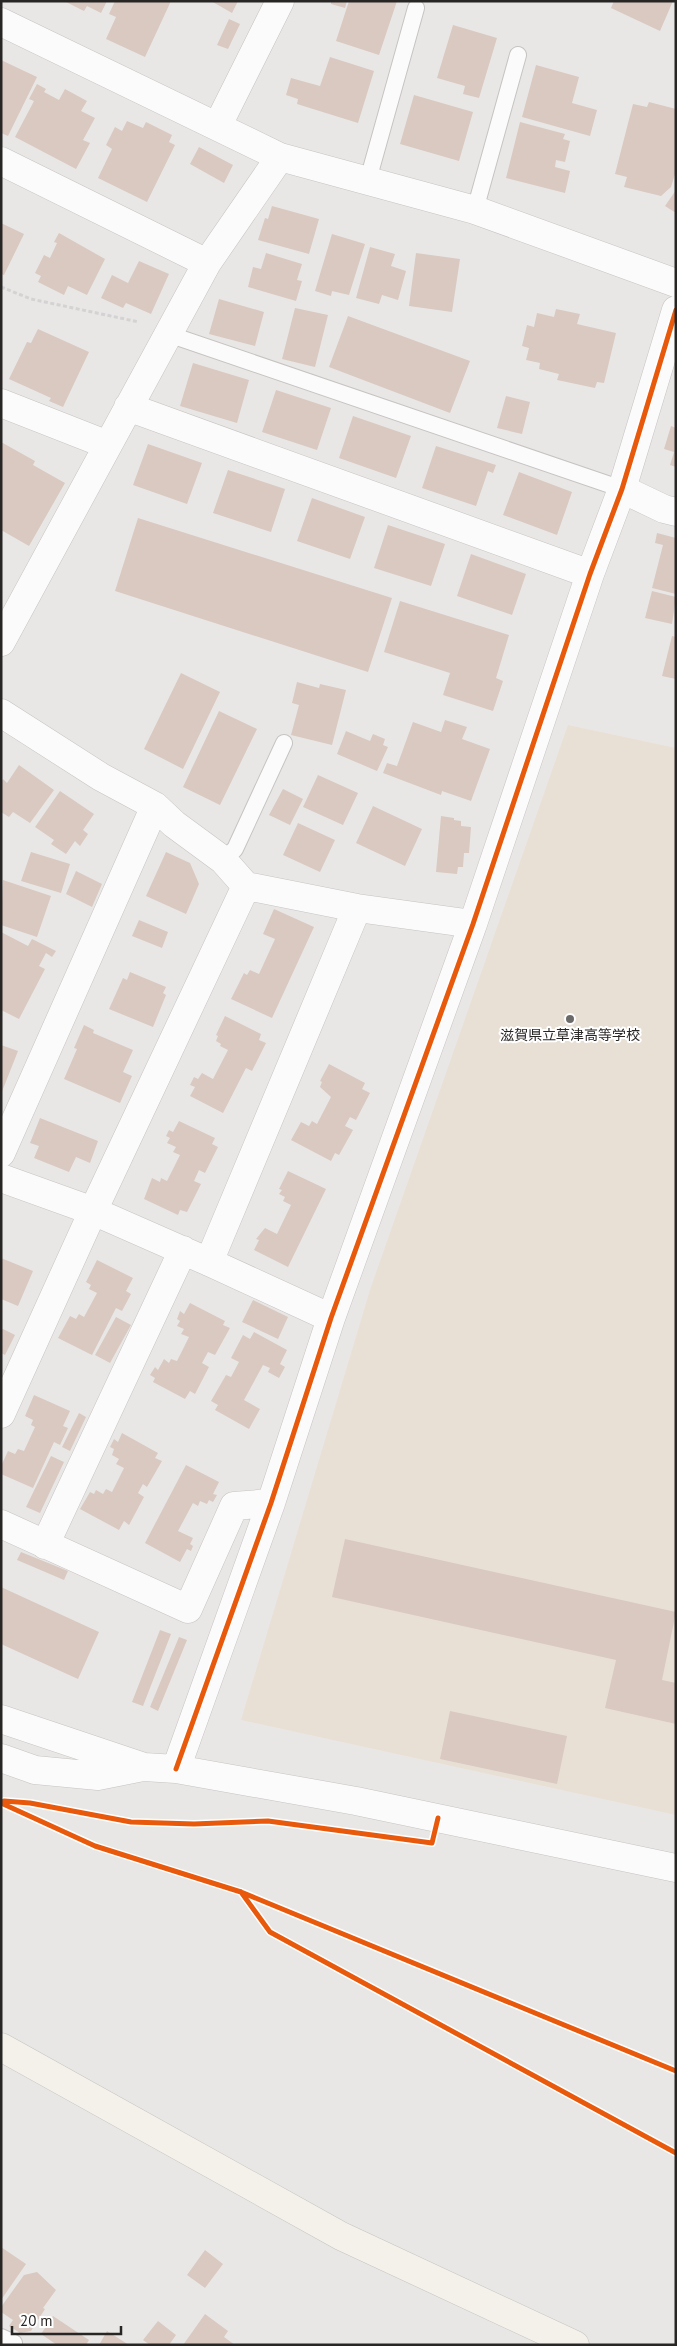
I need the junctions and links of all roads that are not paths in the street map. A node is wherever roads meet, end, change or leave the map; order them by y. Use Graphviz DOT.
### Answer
graph roads {
  1 [pos="280,1"];
  2 [pos="416,8"];
  3 [pos="1,22"];
  4 [pos="518,55"];
  5 [pos="218,125"];
  6 [pos="280,157"];
  7 [pos="1,161"];
  8 [pos="368,180"];
  9 [pos="475,210"];
  10 [pos="207,263"];
  11 [pos="676,283"];
  12 [pos="676,310"];
  13 [pos="168,334"];
  14 [pos="1,402"];
  15 [pos="128,407"];
  16 [pos="108,445"];
  17 [pos="622,489"];
  18 [pos="676,512"];
  19 [pos="590,574"];
  20 [pos="1,642"];
  21 [pos="1,713"];
  22 [pos="284,742"];
  23 [pos="155,806"];
  24 [pos="223,860"];
  25 [pos="246,886"];
  26 [pos="356,908"];
  27 [pos="474,924"];
  28 [pos="1,1153"];
  29 [pos="1,1178"];
  30 [pos="93,1211"];
  31 [pos="182,1250"];
  32 [pos="209,1262"];
  33 [pos="331,1318"];
  34 [pos="1,1414"];
  35 [pos="271,1503"];
  36 [pos="1,1524"];
  37 [pos="46,1545"];
  38 [pos="1,1719"];
  39 [pos="1,1758"];
  40 [pos="144,1767"];
  41 [pos="176,1769"];
  42 [pos="676,1868"];
  43 [pos="1,2047"];
  44 [pos="575,2345"];
  1 -- 5 [label="street"];
  2 -- 8 [label="lane"];
  3 -- 5 [label="street"];
  4 -- 9 [label="lane"];
  5 -- 6 [label="street"];
  6 -- 8 [label="street"];
  6 -- 10 [label="street"];
  7 -- 10 [label="street"];
  8 -- 9 [label="street"];
  9 -- 11 [label="street"];
  10 -- 13 [label="street"];
  12 -- 17 [label="street"];
  13 -- 15 [label="street"];
  13 -- 17 [label="lane"];
  14 -- 16 [label="street"];
  15 -- 16 [label="street"];
  15 -- 19 [label="street"];
  16 -- 20 [label="street"];
  17 -- 18 [label="street"];
  17 -- 19 [label="street"];
  19 -- 27 [label="street"];
  21 -- 23 [label="street"];
  22 -- 24 [label="lane"];
  23 -- 24 [label="street"];
  23 -- 28 [label="street"];
  24 -- 25 [label="street"];
  25 -- 26 [label="street"];
  25 -- 30 [label="street"];
  26 -- 27 [label="street"];
  26 -- 32 [label="street"];
  27 -- 33 [label="street"];
  29 -- 30 [label="street"];
  30 -- 31 [label="street"];
  30 -- 34 [label="street"];
  31 -- 32 [label="street"];
  31 -- 37 [label="street"];
  32 -- 33 [label="street"];
  33 -- 35 [label="street"];
  35 -- 37 [label="street"];
  35 -- 41 [label="street"];
  36 -- 37 [label="street"];
  38 -- 40 [label="street"];
  39 -- 40 [label="street"];
  40 -- 41 [label="street"];
  41 -- 42 [label="street"];
  43 -- 44 [label="street"];
}
